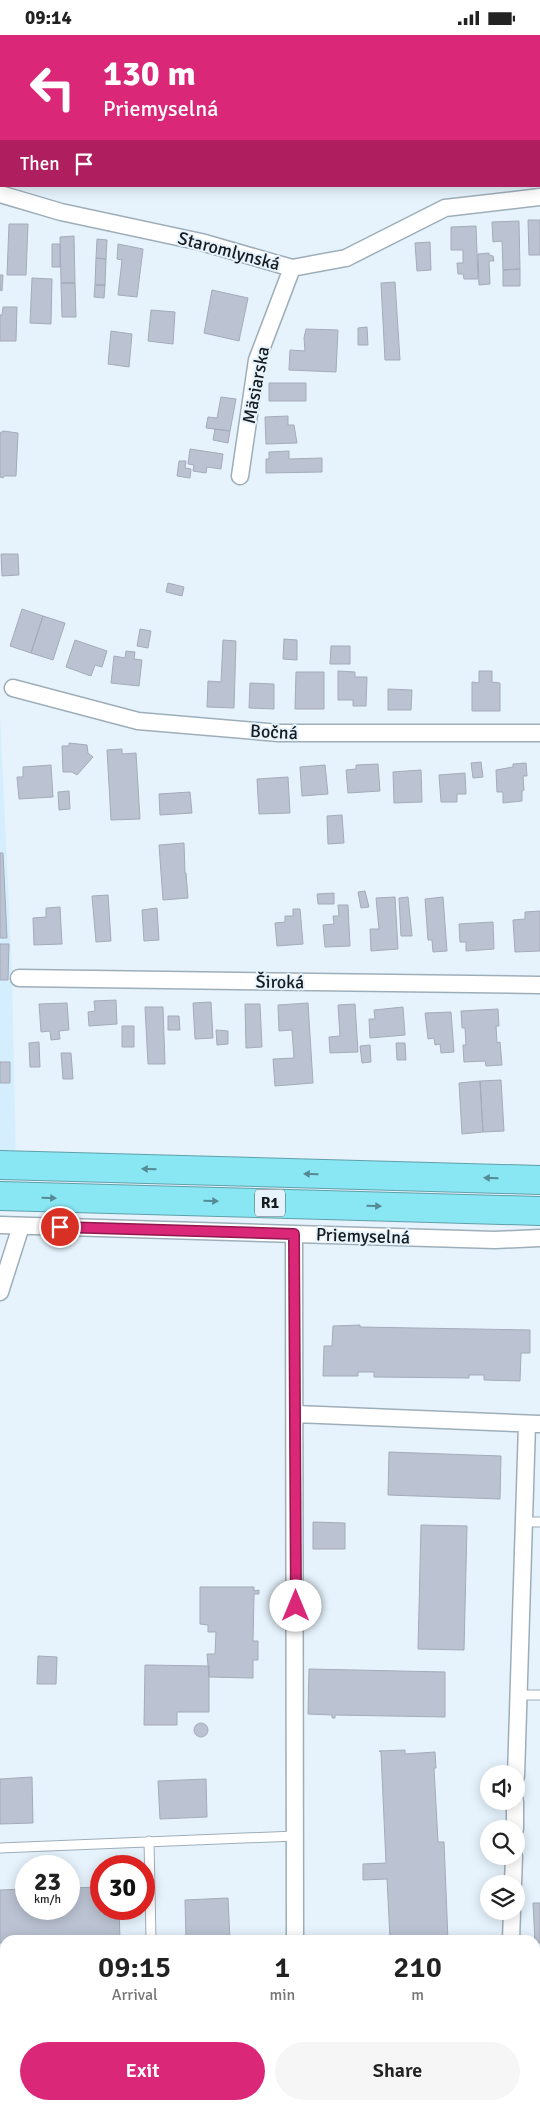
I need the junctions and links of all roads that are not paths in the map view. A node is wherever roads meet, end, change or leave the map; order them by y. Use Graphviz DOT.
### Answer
graph roads {
  1 [pos="0,194"];
  2 [pos="540,197"];
  3 [pos="292,268"];
  4 [pos="240,476"];
  5 [pos="13,688"];
  6 [pos="540,733"];
  7 [pos="19,979"];
  8 [pos="540,985"];
  9 [pos="0,1165"];
  10 [pos="540,1180"];
  11 [pos="0,1197"];
  12 [pos="540,1211"];
  13 [pos="0,1225"];
  14 [pos="21,1226"];
  15 [pos="294,1234"];
  16 [pos="540,1238"];
  17 [pos="495,1240"];
  18 [pos="540,1248"];
  19 [pos="0,1292"];
  20 [pos="296,1414"];
  21 [pos="534,1424"];
  22 [pos="532,1522"];
  23 [pos="519,1695"];
  24 [pos="540,1695"];
  25 [pos="516,1765"];
  26 [pos="295,1836"];
  27 [pos="149,1841"];
  28 [pos="0,1848"];
  29 [pos="512,1920"];
  30 [pos="151,1935"];
  31 [pos="295,1935"];
  32 [pos="511,1935"];
  1 -- 3 [label="street, Staromlynská"];
  2 -- 3 [label="street, Staromlynská"];
  3 -- 4 [label="street, Mäsiarska"];
  5 -- 6 [label="street, Bočná"];
  7 -- 8 [label="street, Široká"];
  10 -- 9 [label="highway, R1, one-way"];
  11 -- 12 [label="highway, R1, one-way"];
  13 -- 14 [label="street, Priemyselná"];
  14 -- 15 [label="street, Priemyselná"];
  14 -- 19 [label="street"];
  15 -- 17 [label="street, Priemyselná"];
  15 -- 20 [label="street"];
  16 -- 17 [label="street, Priemyselná"];
  17 -- 18 [label="street, Priemyselná"];
  20 -- 21 [label="street"];
  20 -- 26 [label="street"];
  21 -- 22 [label="street"];
  22 -- 23 [label="street"];
  23 -- 24 [label="lane"];
  23 -- 25 [label="street"];
  26 -- 27 [label="lane"];
  26 -- 31 [label="street"];
  27 -- 28 [label="lane"];
  27 -- 30 [label="lane"];
  29 -- 32 [label="street"];
}
